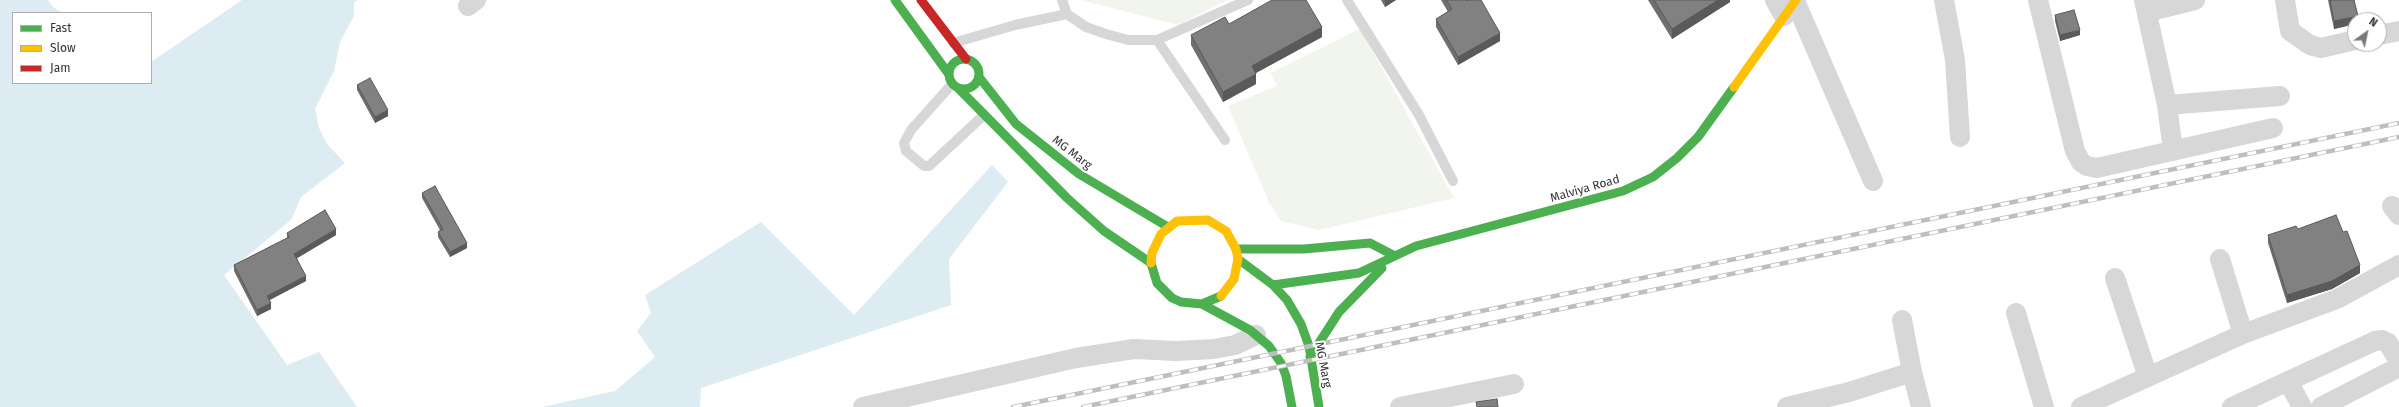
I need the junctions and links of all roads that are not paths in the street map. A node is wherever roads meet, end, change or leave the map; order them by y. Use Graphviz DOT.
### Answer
graph roads {
  1 [pos="895,0"];
  2 [pos="921,0"];
  3 [pos="1062,0"];
  4 [pos="1248,0"];
  5 [pos="1348,0"];
  6 [pos="1944,0"];
  7 [pos="2038,0"];
  8 [pos="2195,0"];
  9 [pos="2285,0"];
  10 [pos="1787,4"];
  11 [pos="2146,6"];
  12 [pos="1067,14"];
  13 [pos="2399,31"];
  14 [pos="2387,33"];
  15 [pos="1157,40"];
  16 [pos="2347,42"];
  17 [pos="953,43"];
  18 [pos="966,59"];
  19 [pos="948,73"];
  20 [pos="979,78"];
  21 [pos="955,86"];
  22 [pos="2280,96"];
  23 [pos="2167,105"];
  24 [pos="984,115"];
  25 [pos="2273,128"];
  26 [pos="1960,137"];
  27 [pos="1226,140"];
  28 [pos="2173,151"];
  29 [pos="1452,181"];
  30 [pos="1873,181"];
  31 [pos="1168,227"];
  32 [pos="1236,249"];
  33 [pos="1395,256"];
  34 [pos="1238,259"];
  35 [pos="2220,259"];
  36 [pos="1151,263"];
  37 [pos="2399,265"];
  38 [pos="2115,278"];
  39 [pos="1273,285"];
  40 [pos="1202,304"];
  41 [pos="2016,313"];
  42 [pos="1902,320"];
  43 [pos="2243,334"];
  44 [pos="1256,335"];
  45 [pos="1310,357"];
  46 [pos="2399,361"];
  47 [pos="2399,366"];
  48 [pos="1912,372"];
  49 [pos="2148,377"];
  50 [pos="2289,383"];
  51 [pos="1514,384"];
  52 [pos="2102,403"];
  53 [pos="864,407"];
  54 [pos="1292,407"];
  55 [pos="1319,407"];
  56 [pos="1400,407"];
  57 [pos="1787,407"];
  58 [pos="1921,407"];
  59 [pos="2044,407"];
  60 [pos="2081,407"];
  61 [pos="2232,407"];
  62 [pos="2302,407"];
  63 [pos="2321,407"];
  1 -- 19 [label="main road"];
  2 -- 17 [label="main road, MG Marg"];
  3 -- 12 [label="lane"];
  4 -- 15 [label="lane"];
  5 -- 29 [label="lane"];
  6 -- 26 [label="street"];
  7 -- 28 [label="street"];
  8 -- 11 [label="street"];
  9 -- 16 [label="street"];
  10 -- 30 [label="street"];
  10 -- 33 [label="main road, Malviya Road"];
  11 -- 23 [label="street"];
  12 -- 15 [label="lane"];
  12 -- 17 [label="lane"];
  13 -- 14 [label="street"];
  15 -- 27 [label="lane"];
  17 -- 18 [label="main road, MG Marg"];
  18 -- 19 [label="main road"];
  18 -- 20 [label="main road, MG Marg"];
  19 -- 21 [label="main road"];
  20 -- 21 [label="main road"];
  20 -- 31 [label="main road, MG Marg"];
  21 -- 24 [label="main road"];
  21 -- 24 [label="lane"];
  22 -- 23 [label="street"];
  23 -- 28 [label="street"];
  24 -- 36 [label="main road"];
  25 -- 28 [label="street"];
  31 -- 32 [label="main road"];
  31 -- 36 [label="main road"];
  32 -- 33 [label="main road"];
  32 -- 34 [label="main road"];
  33 -- 39 [label="main road, Malviya Road"];
  33 -- 45 [label="main road"];
  34 -- 39 [label="main road, MG Marg"];
  34 -- 40 [label="main road"];
  35 -- 43 [label="street"];
  36 -- 40 [label="main road"];
  37 -- 43 [label="street"];
  38 -- 49 [label="street"];
  39 -- 45 [label="main road, MG Marg"];
  40 -- 44 [label="main road"];
  41 -- 59 [label="street"];
  42 -- 48 [label="street"];
  43 -- 49 [label="street"];
  44 -- 53 [label="street"];
  44 -- 54 [label="main road"];
  45 -- 55 [label="main road, MG Marg"];
  46 -- 50 [label="street"];
  47 -- 63 [label="street"];
  48 -- 57 [label="street"];
  48 -- 58 [label="street"];
  49 -- 52 [label="street"];
  50 -- 61 [label="street"];
  50 -- 62 [label="street"];
  51 -- 56 [label="street"];
  52 -- 60 [label="street"];
}
